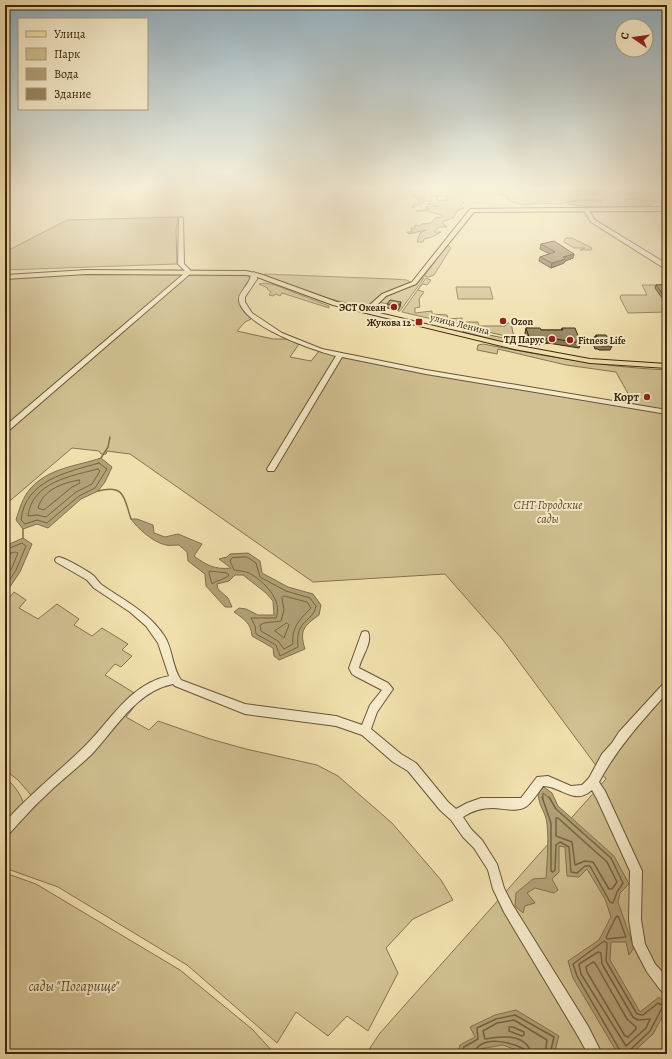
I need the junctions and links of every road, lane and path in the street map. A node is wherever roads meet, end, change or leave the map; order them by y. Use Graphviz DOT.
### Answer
graph roads {
  1 [pos="181,236"];
  2 [pos="450,236"];
  3 [pos="619,236"];
  4 [pos="667,268"];
  5 [pos="189,272"];
  6 [pos="254,274"];
  7 [pos="5,277"];
  8 [pos="366,312"];
  9 [pos="340,355"];
  10 [pos="667,366"];
  11 [pos="667,412"];
  12 [pos="5,430"];
  13 [pos="271,469"];
  14 [pos="60,560"];
  15 [pos="366,635"];
  16 [pos="175,679"];
  17 [pos="667,686"];
  18 [pos="365,731"];
  19 [pos="593,782"];
  20 [pos="455,816"];
  21 [pos="5,830"];
  22 [pos="667,987"];
  23 [pos="595,1054"];
  1 -- 5 [label="street"];
  2 -- 8 [label="main road"];
  3 -- 4 [label="street"];
  5 -- 6 [label="main road, улица Ленина"];
  5 -- 7 [label="main road, улица Ленина"];
  5 -- 12 [label="street"];
  6 -- 8 [label="main road, улица Ленина"];
  6 -- 9 [label="street"];
  8 -- 10 [label="main road, улица Ленина"];
  9 -- 11 [label="street"];
  9 -- 13 [label="street"];
  14 -- 16 [label="street"];
  15 -- 18 [label="street"];
  16 -- 18 [label="street"];
  16 -- 21 [label="street"];
  17 -- 19 [label="street"];
  18 -- 20 [label="street"];
  19 -- 20 [label="street"];
  19 -- 22 [label="street"];
  20 -- 23 [label="street"];
}
